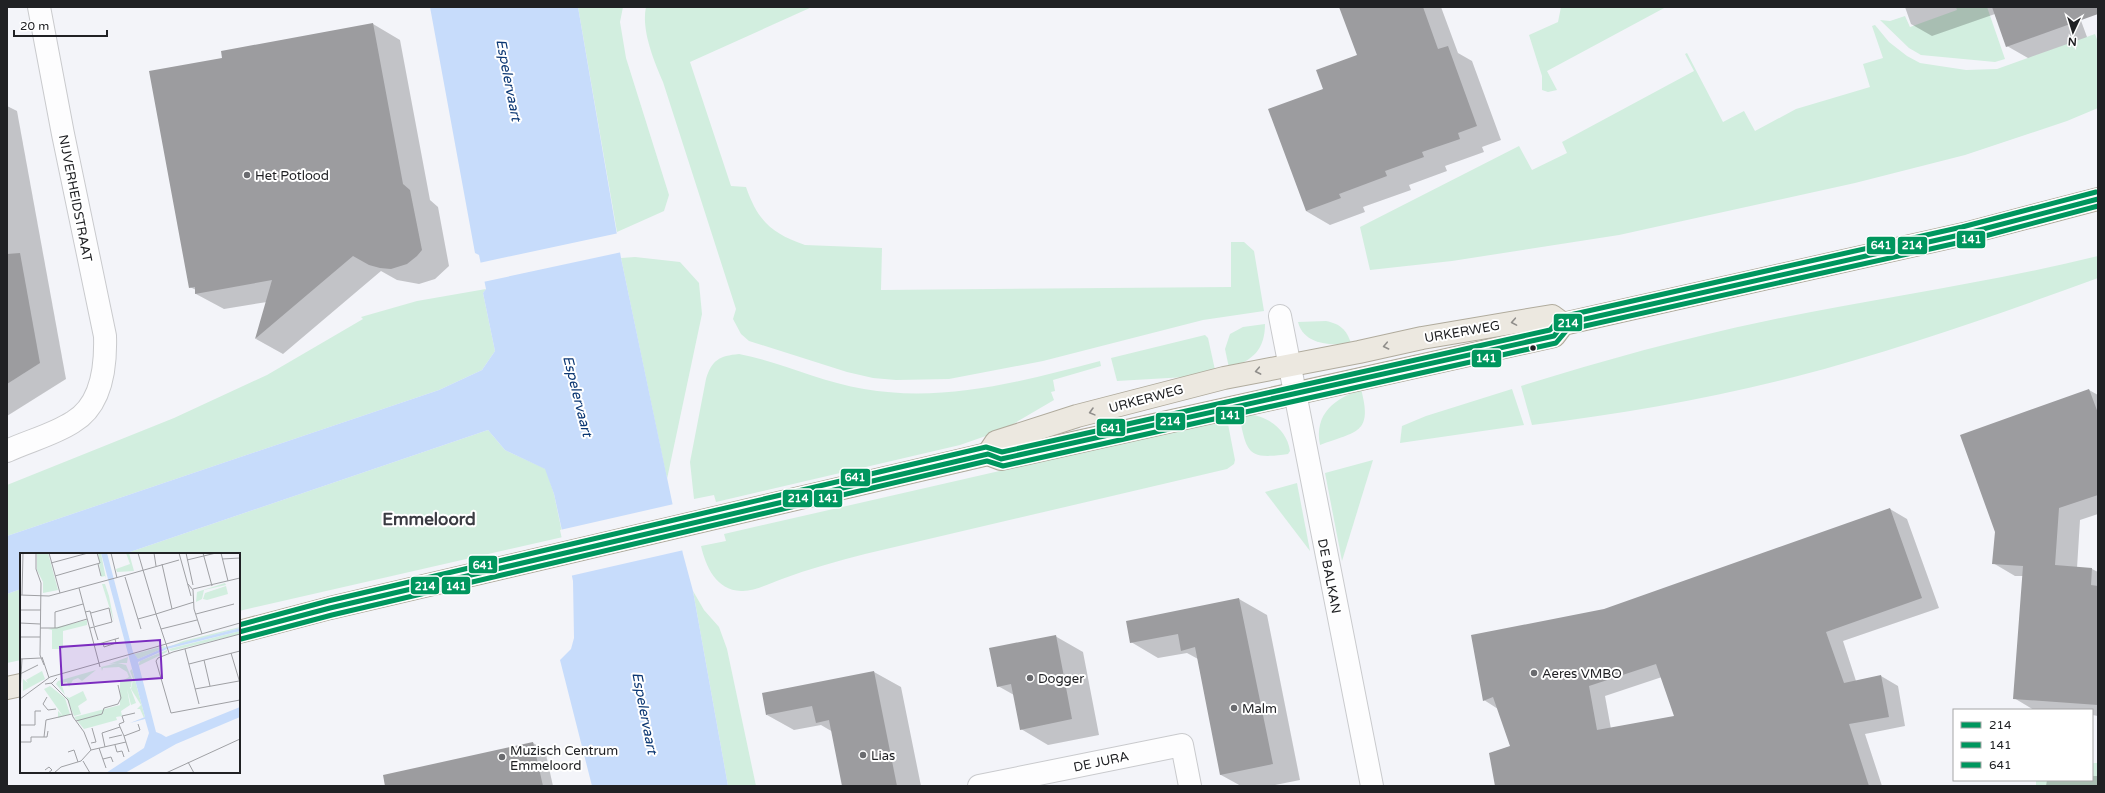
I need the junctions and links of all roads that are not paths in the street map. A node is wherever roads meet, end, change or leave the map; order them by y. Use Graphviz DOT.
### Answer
graph roads {
  1 [pos="39,7"];
  2 [pos="2098,199"];
  3 [pos="1280,316"];
  4 [pos="1563,324"];
  5 [pos="1288,366"];
  6 [pos="1294,394"];
  7 [pos="7,450"];
  8 [pos="988,454"];
  9 [pos="240,632"];
  10 [pos="20,685"];
  11 [pos="7,688"];
  12 [pos="979,786"];
  13 [pos="1190,786"];
  14 [pos="1372,786"];
  1 -- 7 [label="street, NIJVERHEIDSTRAAT"];
  2 -- 4 [label="main road"];
  3 -- 5 [label="street"];
  4 -- 5 [label="main road, URKERWEG, one-way"];
  4 -- 6 [label="main road, URKERWEG"];
  5 -- 6 [label="street, DE BALKAN"];
  5 -- 8 [label="main road, URKERWEG, one-way"];
  6 -- 8 [label="main road, URKERWEG"];
  6 -- 14 [label="street, DE BALKAN"];
  8 -- 9 [label="main road, URKERWEG"];
  10 -- 11 [label="main road"];
  12 -- 13 [label="street, DE JURA"];
}
